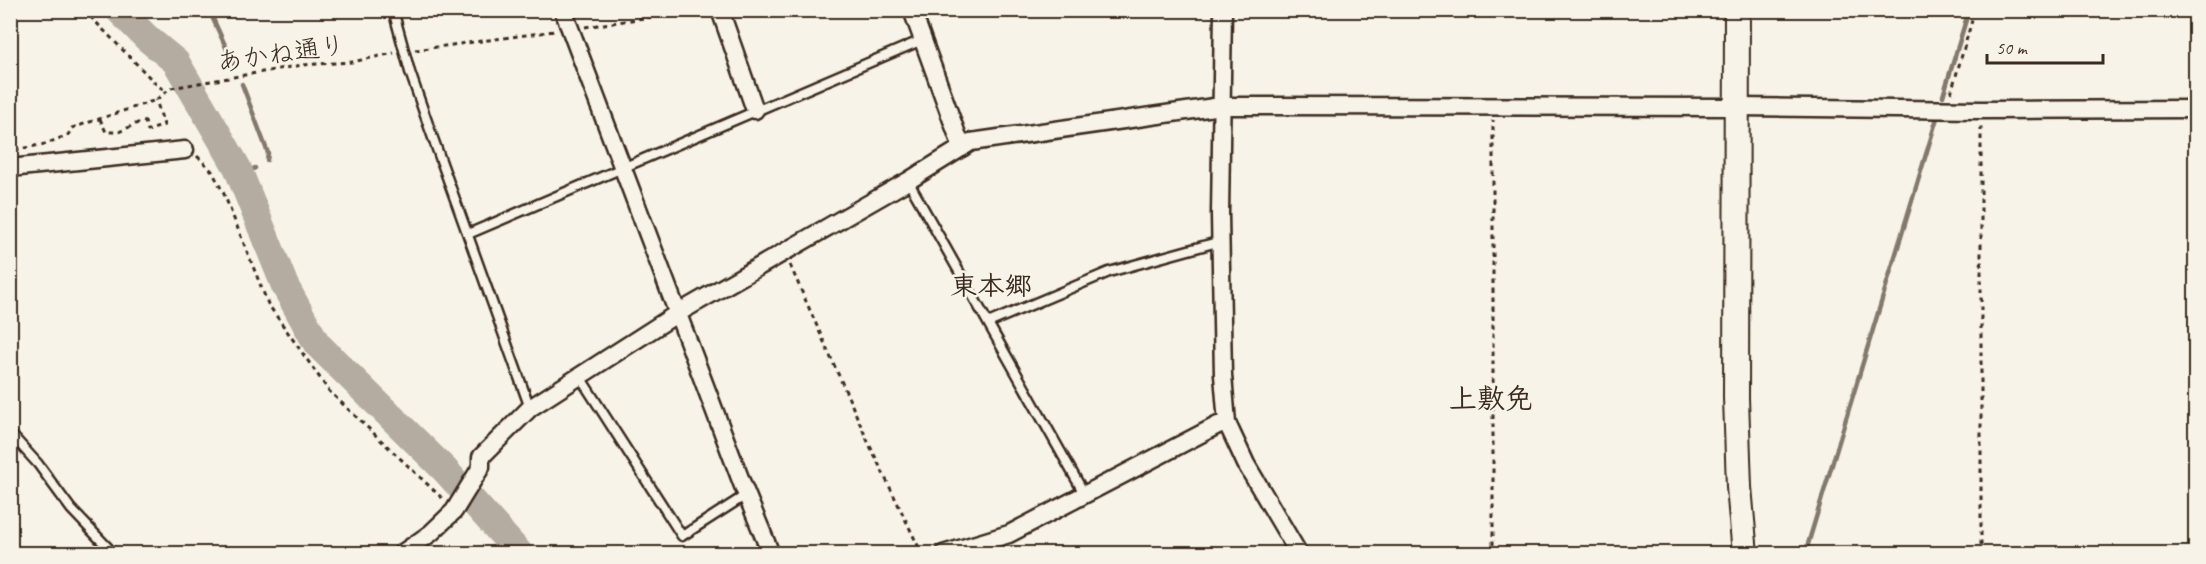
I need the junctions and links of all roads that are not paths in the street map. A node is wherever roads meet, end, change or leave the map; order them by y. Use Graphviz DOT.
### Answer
graph roads {
  1 [pos="393,10"];
  2 [pos="563,10"];
  3 [pos="720,10"];
  4 [pos="912,10"];
  5 [pos="1222,10"];
  6 [pos="1737,10"];
  7 [pos="922,40"];
  8 [pos="1221,106"];
  9 [pos="1736,107"];
  10 [pos="2196,109"];
  11 [pos="755,110"];
  12 [pos="962,148"];
  13 [pos="185,150"];
  14 [pos="10,168"];
  15 [pos="623,168"];
  16 [pos="908,181"];
  17 [pos="468,234"];
  18 [pos="1221,241"];
  19 [pos="678,313"];
  20 [pos="988,323"];
  21 [pos="580,377"];
  22 [pos="530,408"];
  23 [pos="1227,423"];
  24 [pos="10,433"];
  25 [pos="746,495"];
  26 [pos="1085,495"];
  27 [pos="114,554"];
  28 [pos="401,554"];
  29 [pos="771,554"];
  30 [pos="943,554"];
  31 [pos="1299,554"];
  32 [pos="1745,554"];
  1 -- 17 [label="lane"];
  2 -- 15 [label="street"];
  3 -- 11 [label="street"];
  4 -- 7 [label="street"];
  5 -- 8 [label="street"];
  6 -- 9 [label="street"];
  7 -- 11 [label="lane"];
  7 -- 12 [label="street"];
  8 -- 9 [label="street"];
  8 -- 12 [label="street"];
  8 -- 18 [label="street"];
  9 -- 10 [label="street"];
  9 -- 32 [label="street"];
  11 -- 15 [label="lane"];
  12 -- 16 [label="street"];
  13 -- 14 [label="street"];
  15 -- 17 [label="lane"];
  15 -- 19 [label="street"];
  16 -- 19 [label="street"];
  16 -- 20 [label="lane"];
  17 -- 22 [label="lane"];
  18 -- 20 [label="lane"];
  18 -- 23 [label="street"];
  19 -- 21 [label="street"];
  19 -- 25 [label="street"];
  20 -- 26 [label="lane"];
  21 -- 22 [label="street"];
  21 -- 25 [label="lane"];
  22 -- 28 [label="street"];
  23 -- 26 [label="street"];
  23 -- 31 [label="street"];
  24 -- 27 [label="lane"];
  25 -- 29 [label="street"];
  26 -- 30 [label="street"];
}
